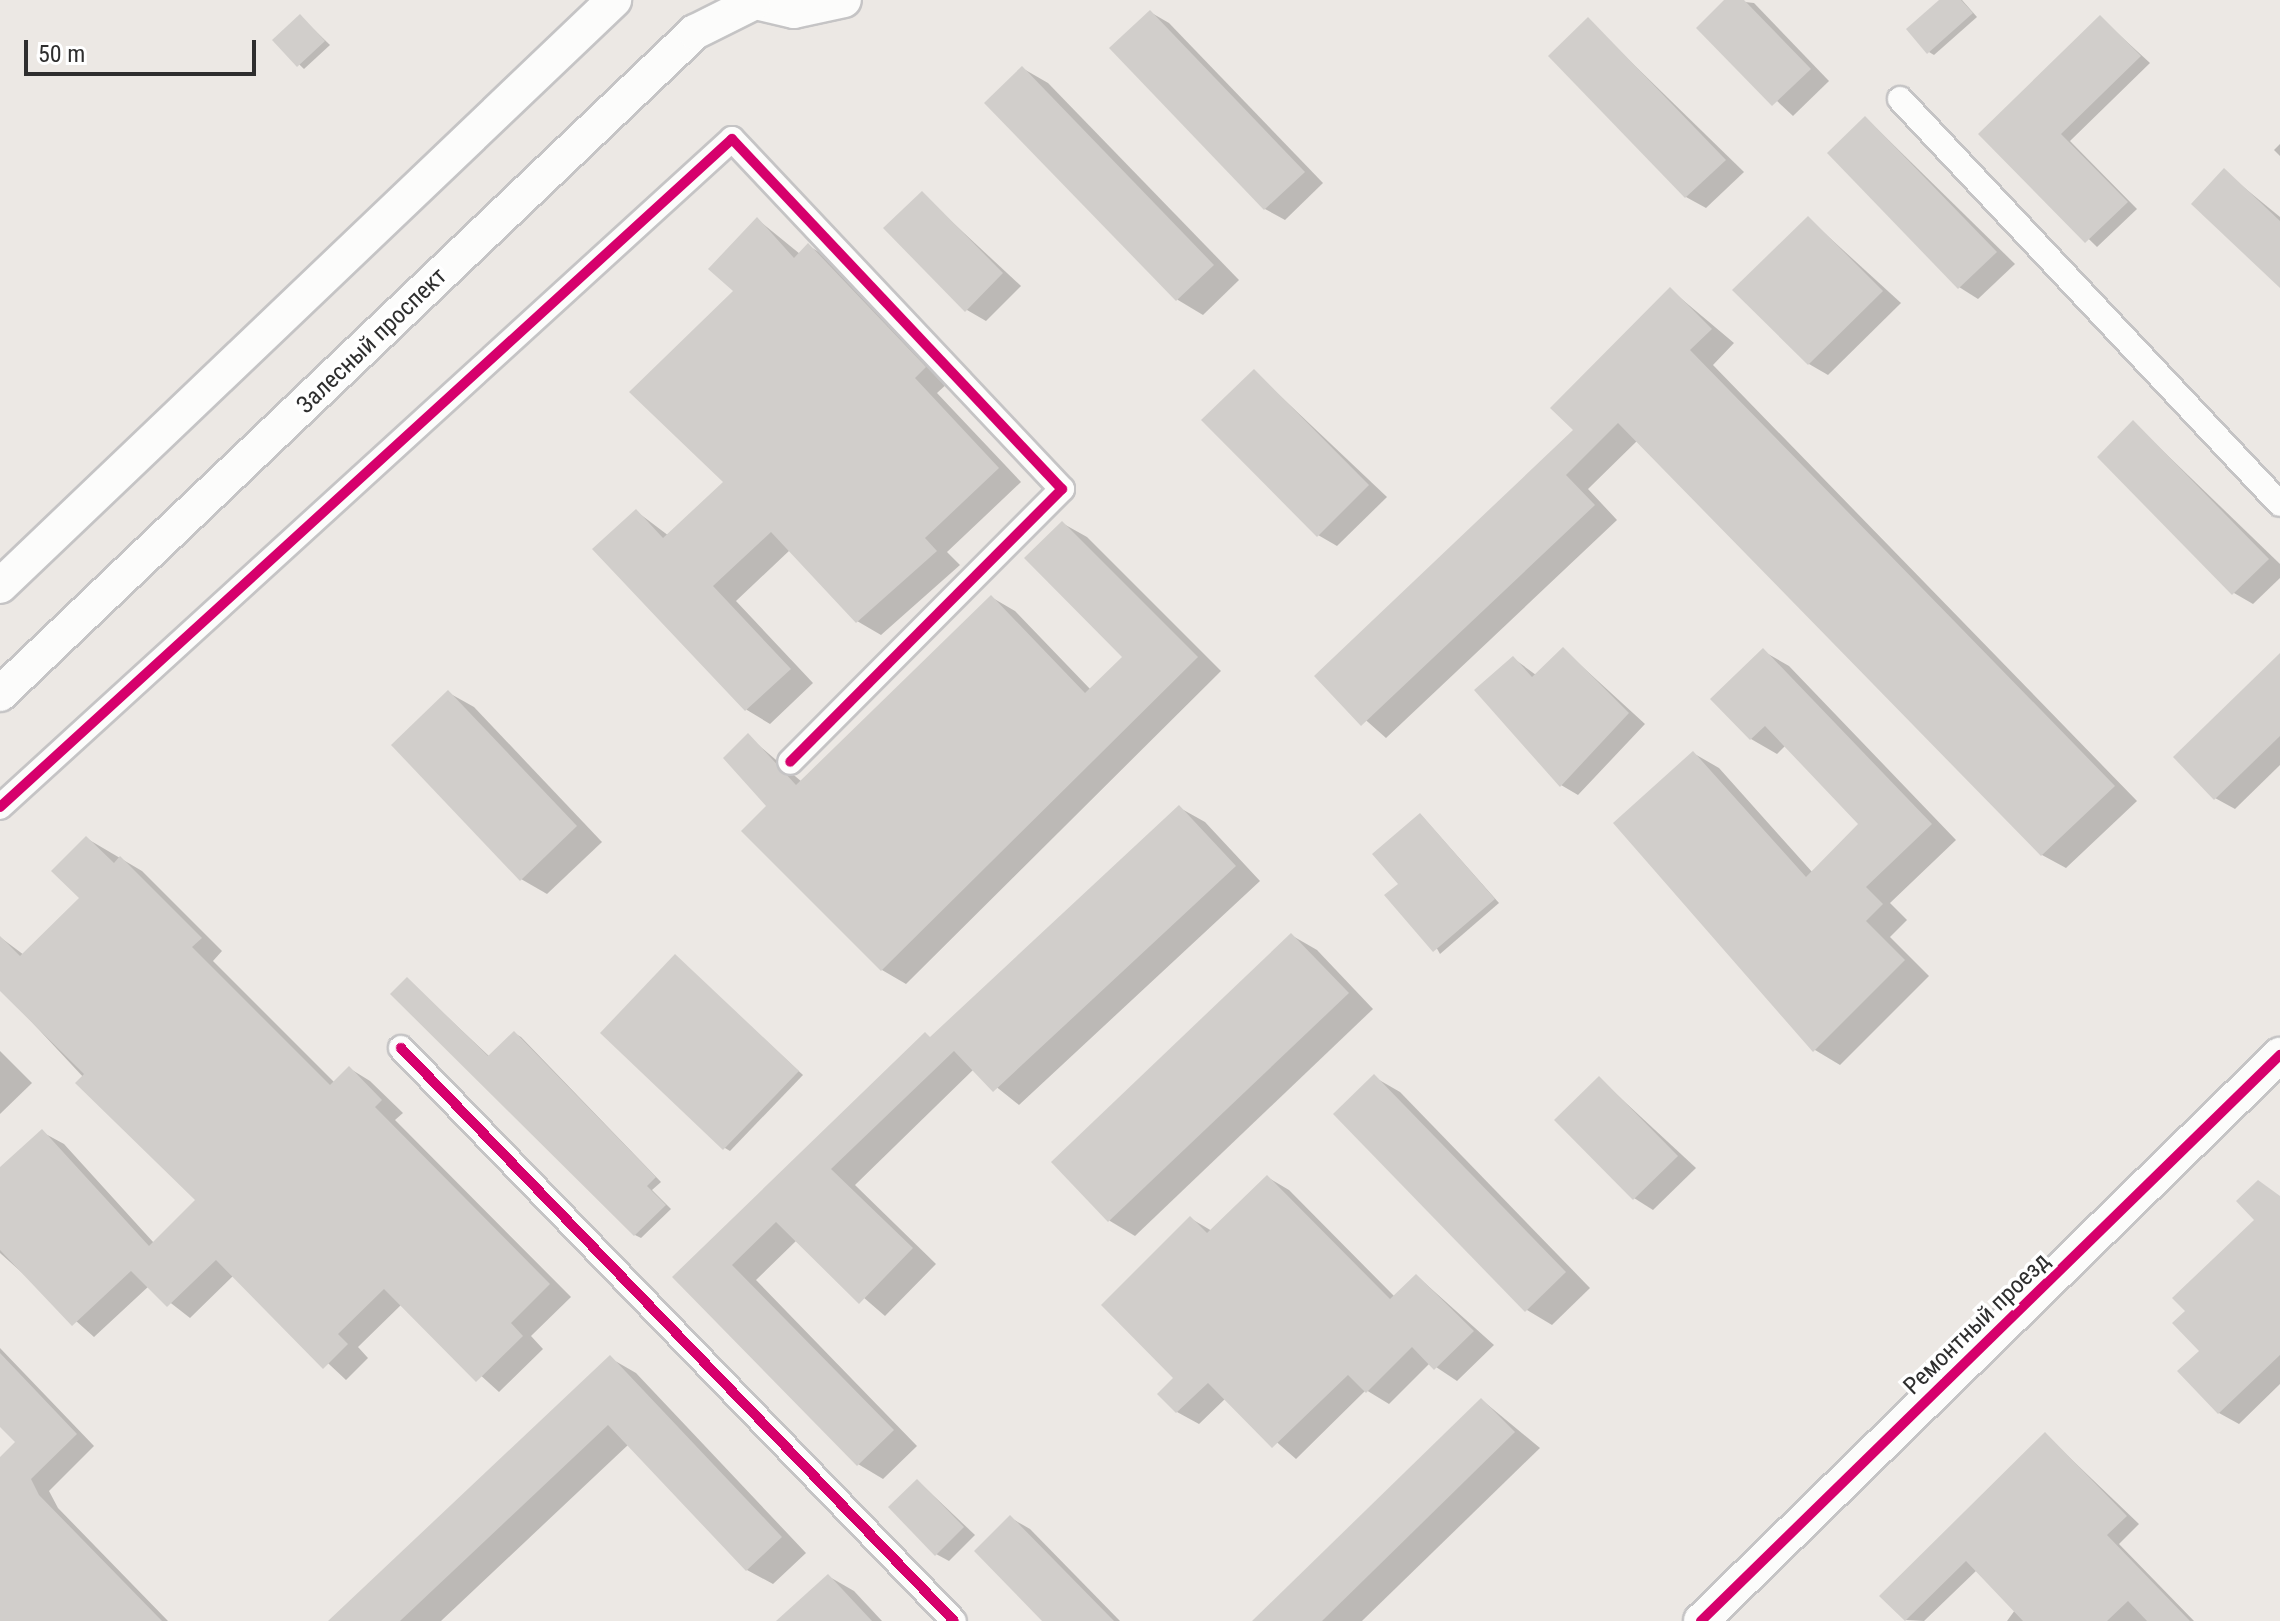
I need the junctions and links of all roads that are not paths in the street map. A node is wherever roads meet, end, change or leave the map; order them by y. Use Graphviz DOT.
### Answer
graph roads {
  1 [pos="614,0"];
  2 [pos="844,0"];
  3 [pos="750,2"];
  4 [pos="1900,99"];
  5 [pos="2280,504"];
  6 [pos="0,586"];
  7 [pos="0,694"];
  8 [pos="790,762"];
  9 [pos="0,807"];
  10 [pos="401,1048"];
  11 [pos="2280,1055"];
  12 [pos="954,1621"];
  13 [pos="1701,1621"];
  1 -- 6 [label="street"];
  2 -- 3 [label="street"];
  3 -- 7 [label="street, Залесный проспект"];
  4 -- 5 [label="street"];
  8 -- 9 [label="street"];
  10 -- 12 [label="street"];
  11 -- 13 [label="street, Ремонтный проезд"];
}
